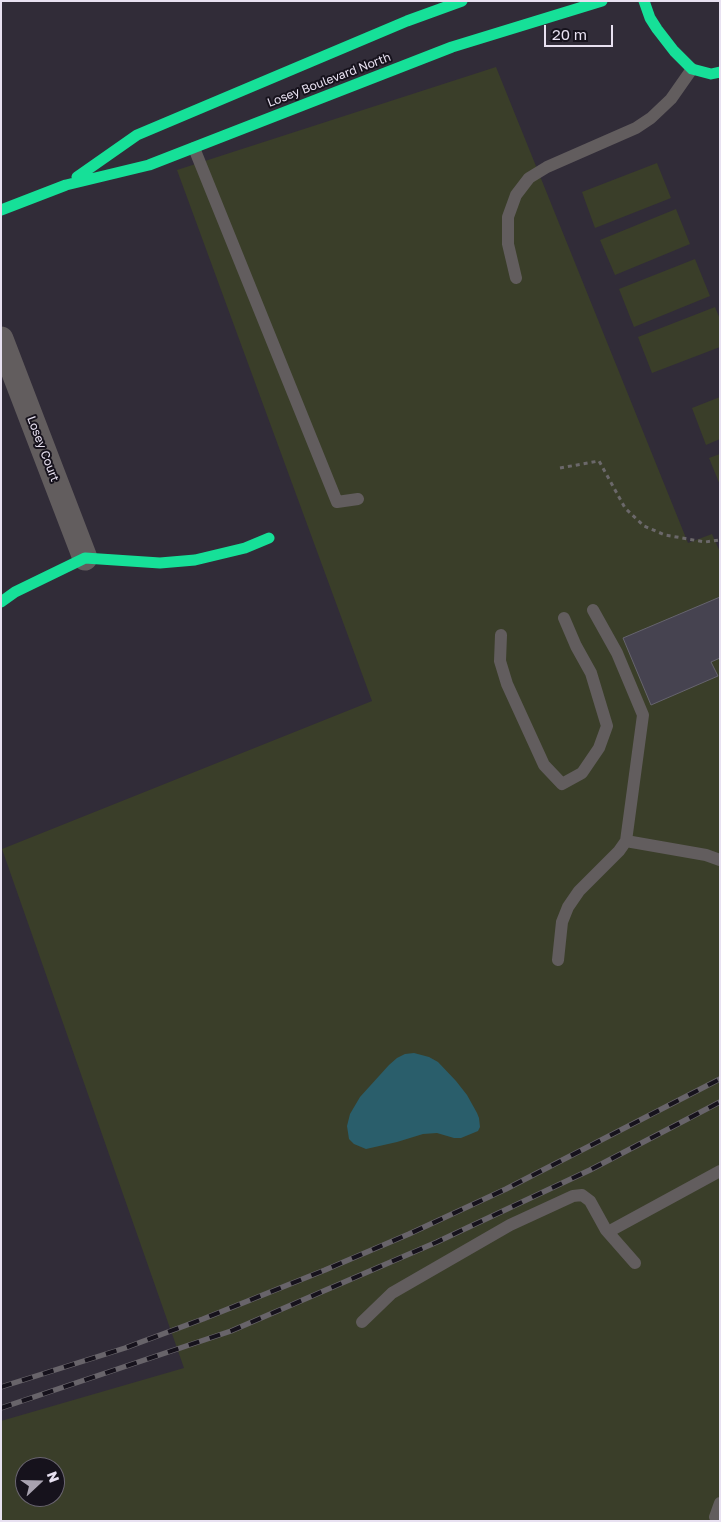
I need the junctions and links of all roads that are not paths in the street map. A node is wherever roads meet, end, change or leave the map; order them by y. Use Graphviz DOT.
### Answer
graph roads {
  1 [pos="462,1"];
  2 [pos="602,1"];
  3 [pos="644,1"];
  4 [pos="692,69"];
  5 [pos="720,72"];
  6 [pos="194,148"];
  7 [pos="66,185"];
  8 [pos="1,210"];
  9 [pos="516,278"];
  10 [pos="1,339"];
  11 [pos="358,499"];
  12 [pos="269,538"];
  13 [pos="85,558"];
  14 [pos="1,602"];
  15 [pos="593,610"];
  16 [pos="564,618"];
  17 [pos="500,635"];
  18 [pos="626,841"];
  19 [pos="720,860"];
  20 [pos="558,960"];
  21 [pos="720,1171"];
  22 [pos="608,1232"];
  23 [pos="635,1263"];
  24 [pos="362,1322"];
  25 [pos="720,1503"];
  26 [pos="714,1519"];
  1 -- 7 [label="main road, Losey Boulevard North"];
  2 -- 6 [label="main road, Losey Boulevard North"];
  3 -- 4 [label="main road"];
  4 -- 5 [label="main road"];
  4 -- 9 [label="lane"];
  6 -- 7 [label="main road, Losey Boulevard North"];
  6 -- 11 [label="lane"];
  7 -- 8 [label="main road, Losey Boulevard North"];
  10 -- 13 [label="street, Losey Court"];
  12 -- 13 [label="main road"];
  13 -- 14 [label="main road"];
  15 -- 18 [label="lane"];
  16 -- 17 [label="lane"];
  18 -- 19 [label="lane"];
  18 -- 20 [label="lane"];
  21 -- 22 [label="lane"];
  22 -- 23 [label="lane"];
  22 -- 24 [label="lane"];
  25 -- 26 [label="lane"];
}
